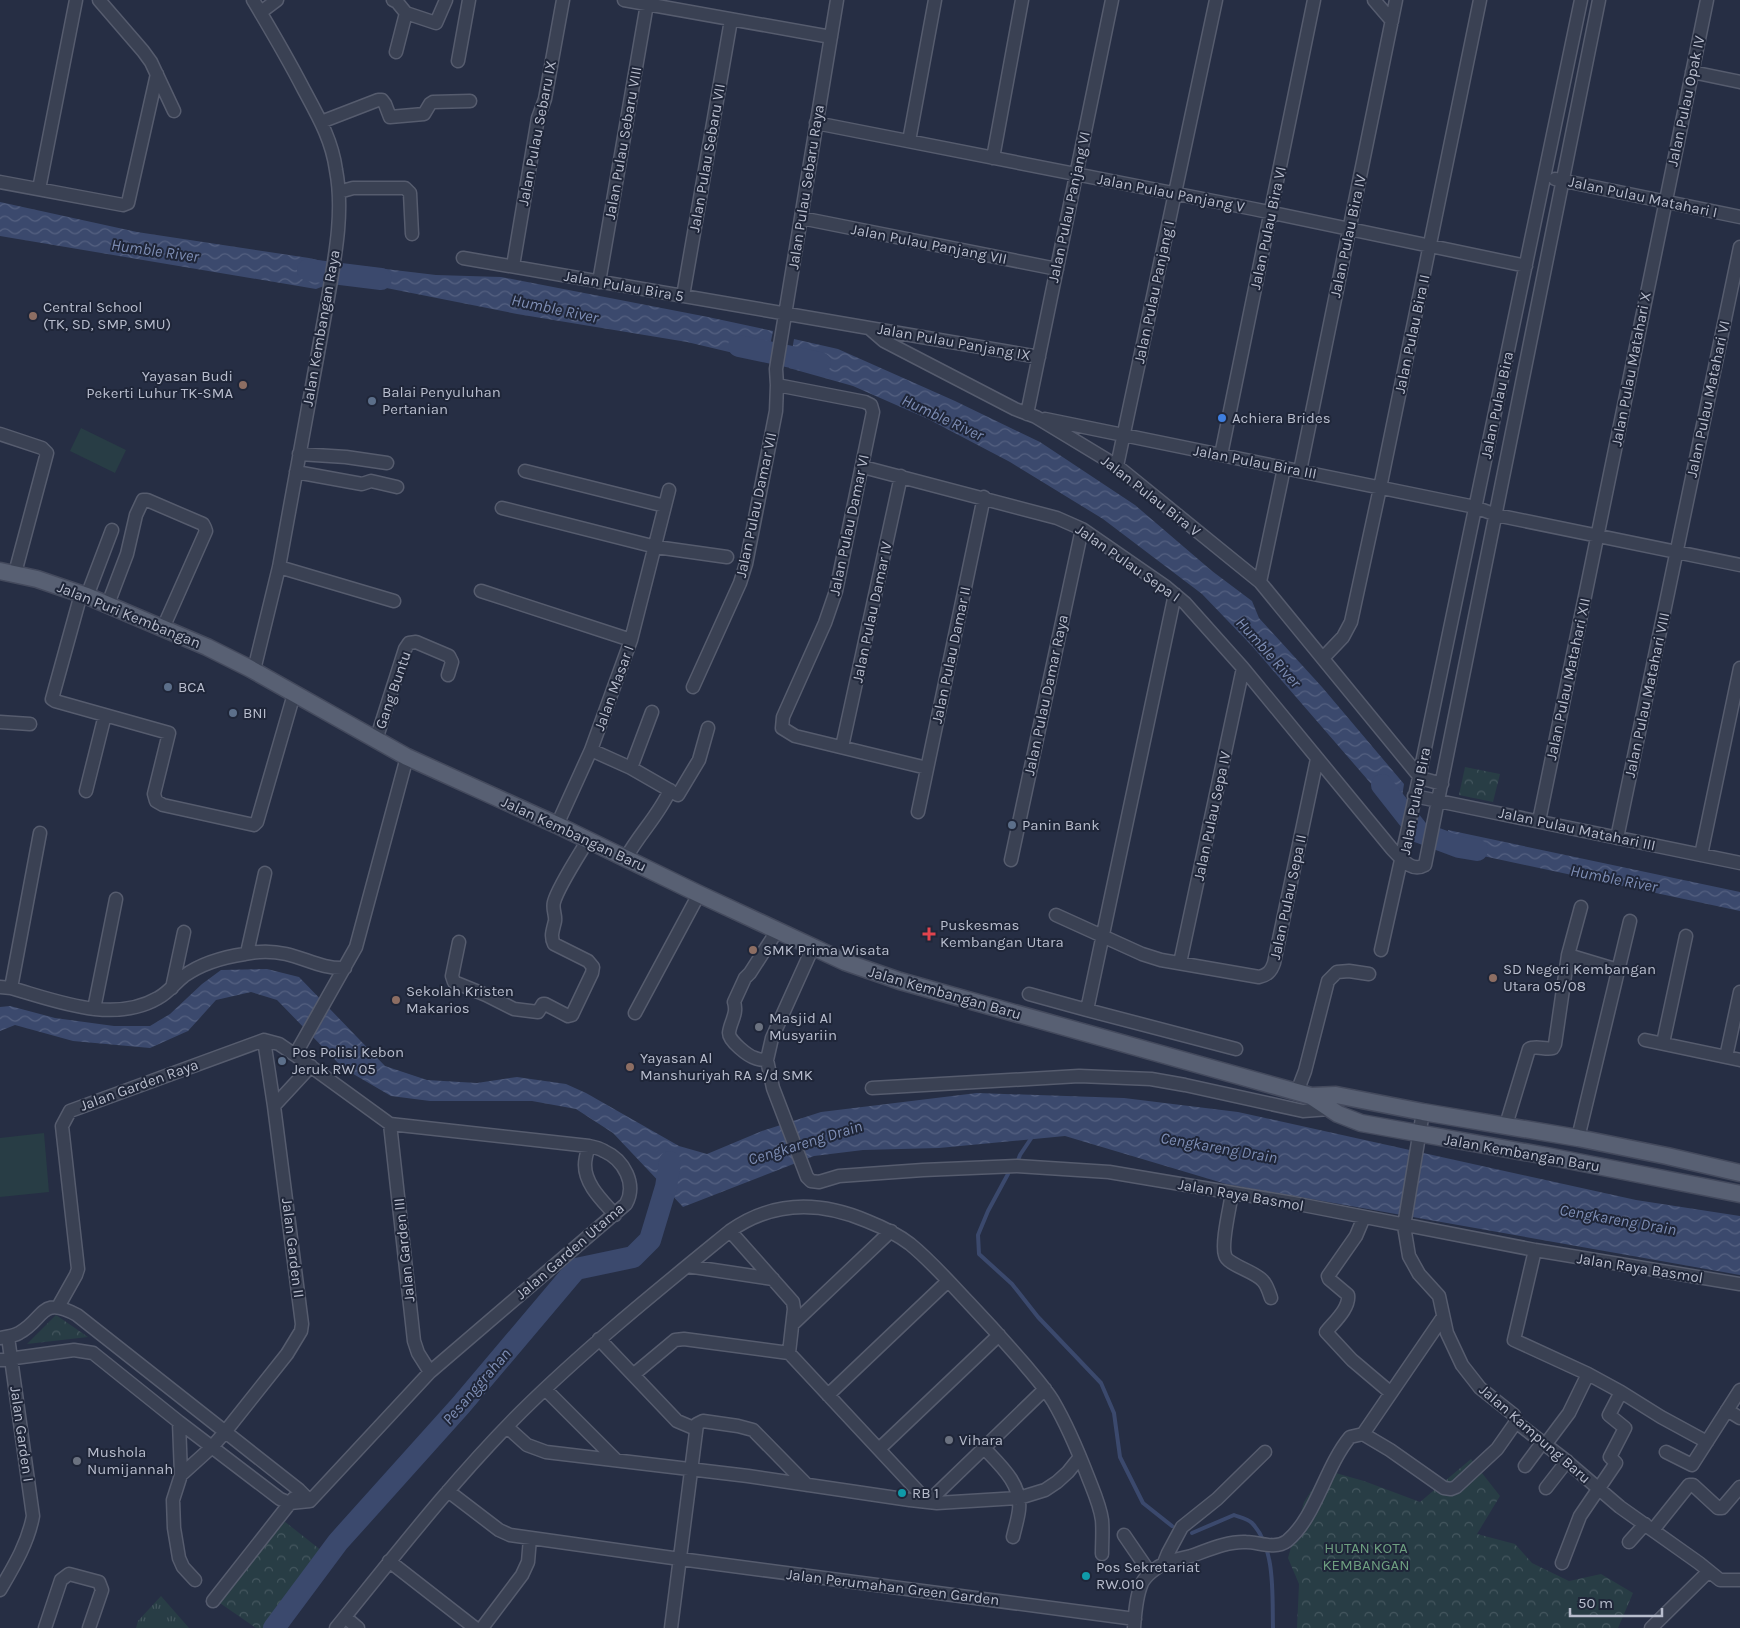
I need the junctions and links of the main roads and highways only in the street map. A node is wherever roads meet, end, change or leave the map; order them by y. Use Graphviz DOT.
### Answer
graph roads {
  1 [pos="8,572"];
  2 [pos="254,670"];
  3 [pos="1304,1094"];
  4 [pos="1740,1173"];
  5 [pos="1740,1194"];
  1 -- 2 [label="main road, Jalan Puri Kembangan"];
  2 -- 3 [label="main road, Jalan Kembangan Baru"];
  3 -- 4 [label="main road, Jalan Kembangan Baru"];
  3 -- 5 [label="main road, Jalan Kembangan Baru"];
}
